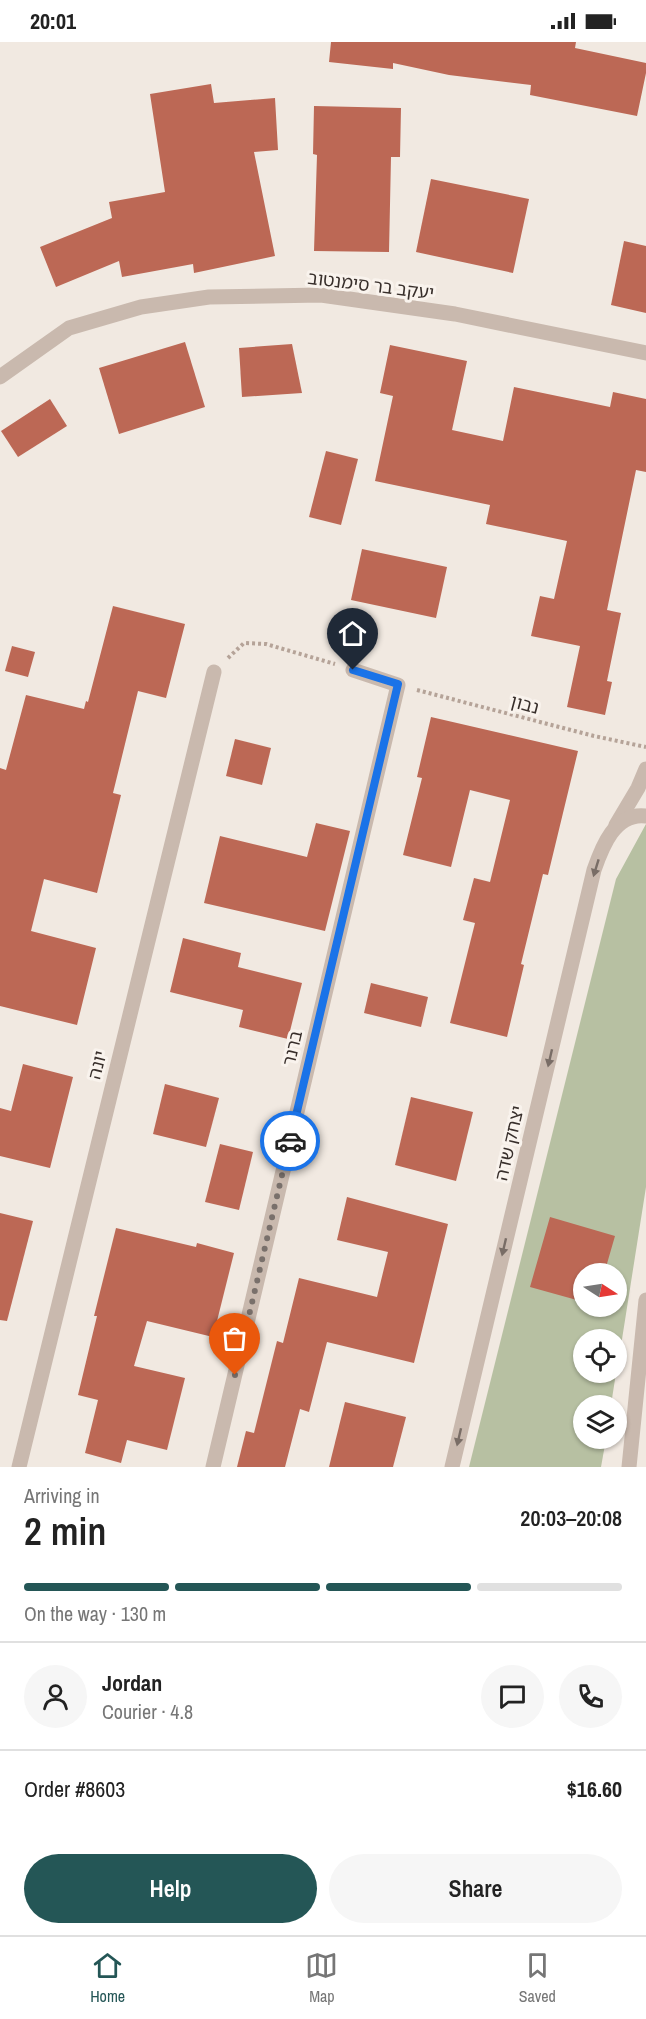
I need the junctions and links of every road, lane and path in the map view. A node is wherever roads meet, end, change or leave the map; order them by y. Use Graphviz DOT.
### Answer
graph roads {
  1 [pos="646,353"];
  2 [pos="0,377"];
  3 [pos="353,670"];
  4 [pos="214,672"];
  5 [pos="398,684"];
  6 [pos="646,747"];
  7 [pos="646,770"];
  8 [pos="646,816"];
  9 [pos="612,831"];
  10 [pos="646,1299"];
  11 [pos="19,1467"];
  12 [pos="213,1467"];
  13 [pos="452,1467"];
  14 [pos="628,1467"];
  1 -- 2 [label="street, יעקב בר סימנטוב"];
  3 -- 4 [label="path"];
  3 -- 5 [label="street"];
  4 -- 11 [label="street, יונה"];
  5 -- 6 [label="path, נבון"];
  5 -- 12 [label="street, ברנר"];
  7 -- 9 [label="street, יצחק שדה"];
  8 -- 9 [label="street"];
  9 -- 13 [label="street, יצחק שדה, one-way"];
  10 -- 14 [label="street"];
}
